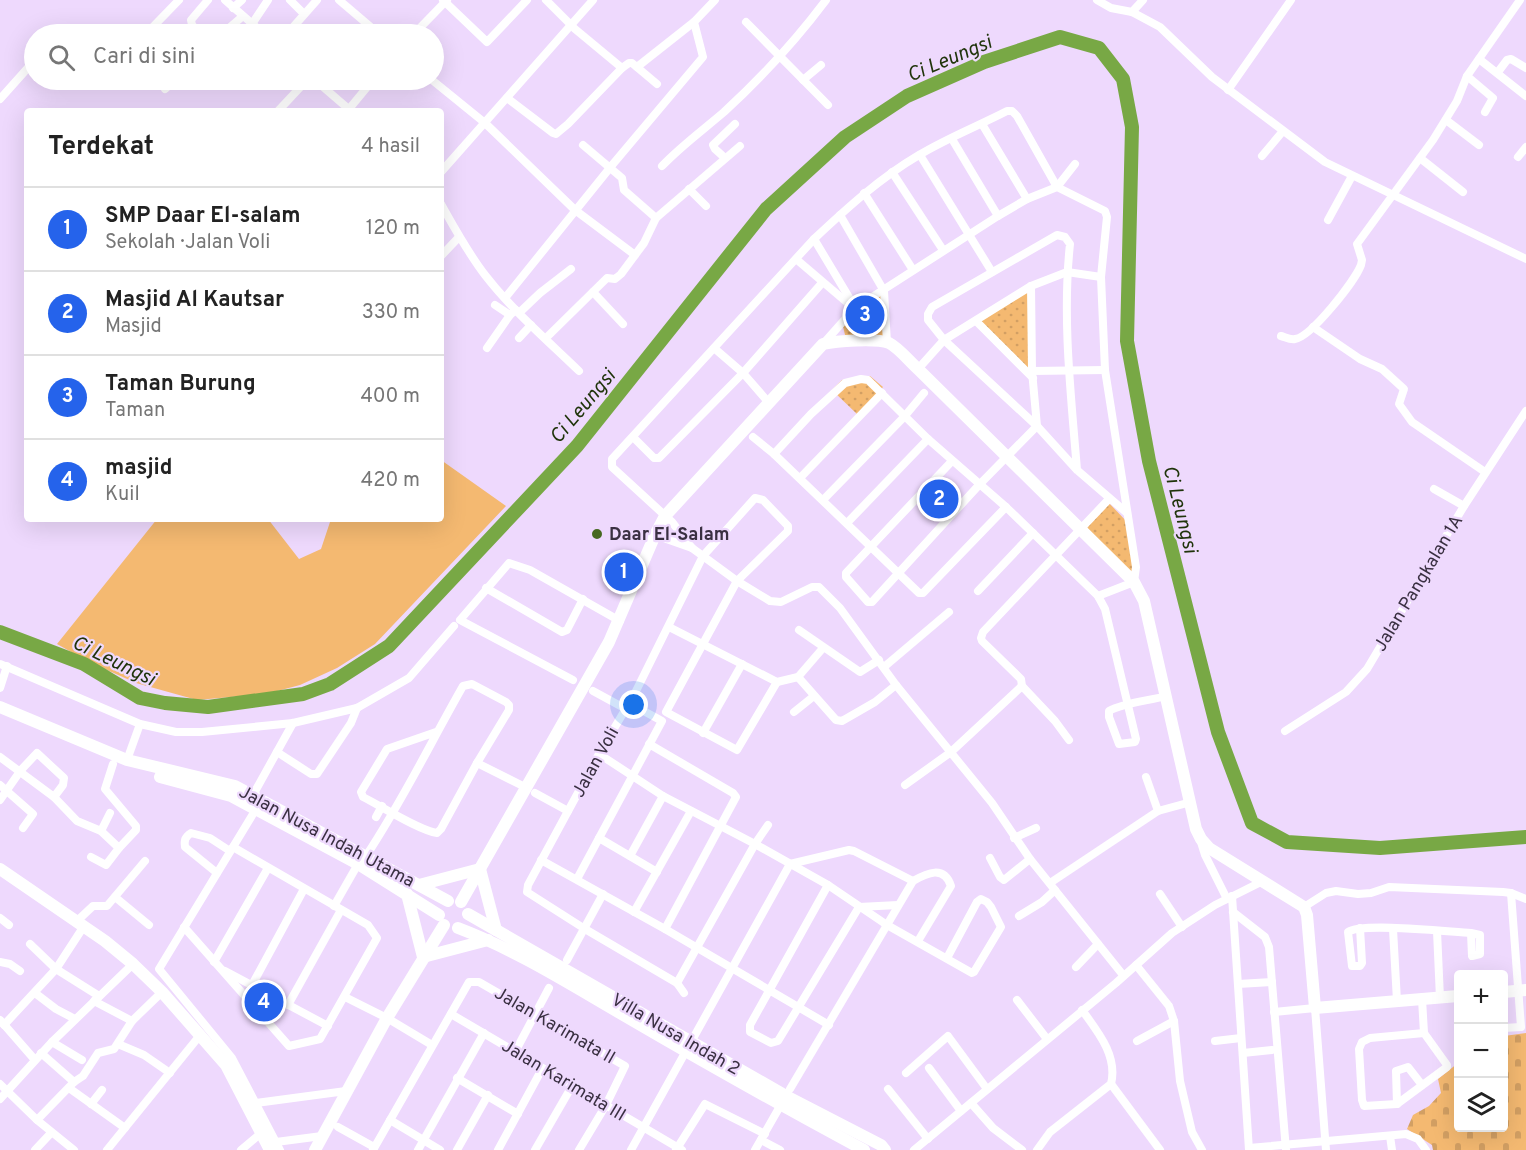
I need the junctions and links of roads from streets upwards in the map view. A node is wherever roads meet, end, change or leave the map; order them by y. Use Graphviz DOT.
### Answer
graph roads {
  1 [pos="179,0"];
  2 [pos="208,0"];
  3 [pos="225,0"];
  4 [pos="242,0"];
  5 [pos="268,0"];
  6 [pos="290,0"];
  7 [pos="317,0"];
  8 [pos="339,0"];
  9 [pos="527,0"];
  10 [pos="546,0"];
  11 [pos="593,0"];
  12 [pos="715,0"];
  13 [pos="826,0"];
  14 [pos="1097,0"];
  15 [pos="1143,0"];
  16 [pos="1291,0"];
  17 [pos="1520,0"];
  18 [pos="441,1"];
  19 [pos="233,8"];
  20 [pos="1132,12"];
  21 [pos="304,14"];
  22 [pos="243,16"];
  23 [pos="694,22"];
  24 [pos="746,22"];
  25 [pos="156,24"];
  26 [pos="192,24"];
  27 [pos="234,24"];
  28 [pos="252,24"];
  29 [pos="296,24"];
  30 [pos="367,24"];
  31 [pos="422,24"];
  32 [pos="572,26"];
  33 [pos="779,56"];
  34 [pos="1479,59"];
  35 [pos="821,65"];
  36 [pos="637,66"];
  37 [pos="622,68"];
  38 [pos="1526,68"];
  39 [pos="24,72"];
  40 [pos="1498,72"];
  41 [pos="1467,76"];
  42 [pos="803,80"];
  43 [pos="657,84"];
  44 [pos="298,90"];
  45 [pos="327,90"];
  46 [pos="365,90"];
  47 [pos="444,90"];
  48 [pos="1228,90"];
  49 [pos="1526,96"];
  50 [pos="507,98"];
  51 [pos="0,99"];
  52 [pos="828,105"];
  53 [pos="281,108"];
  54 [pos="348,108"];
  55 [pos="352,108"];
  56 [pos="1485,112"];
  57 [pos="1446,120"];
  58 [pos="485,123"];
  59 [pos="735,124"];
  60 [pos="982,124"];
  61 [pos="1283,131"];
  62 [pos="952,139"];
  63 [pos="583,145"];
  64 [pos="1479,145"];
  65 [pos="740,146"];
  66 [pos="1526,147"];
  67 [pos="920,155"];
  68 [pos="1262,156"];
  69 [pos="1518,157"];
  70 [pos="724,158"];
  71 [pos="1420,158"];
  72 [pos="1075,164"];
  73 [pos="662,166"];
  74 [pos="609,167"];
  75 [pos="444,169"];
  76 [pos="892,172"];
  77 [pos="1352,176"];
  78 [pos="1057,187"];
  79 [pos="689,189"];
  80 [pos="1463,192"];
  81 [pos="864,193"];
  82 [pos="1392,196"];
  83 [pos="1027,199"];
  84 [pos="706,206"];
  85 [pos="444,210"];
  86 [pos="575,210"];
  87 [pos="840,215"];
  88 [pos="998,216"];
  89 [pos="656,218"];
  90 [pos="1328,220"];
  91 [pos="970,234"];
  92 [pos="459,237"];
  93 [pos="814,239"];
  94 [pos="943,250"];
  95 [pos="444,253"];
  96 [pos="635,255"];
  97 [pos="796,259"];
  98 [pos="1526,259"];
  99 [pos="571,269"];
  100 [pos="913,270"];
  101 [pos="992,272"];
  102 [pos="1067,272"];
  103 [pos="1101,277"];
  104 [pos="822,283"];
  105 [pos="1031,286"];
  106 [pos="884,291"];
  107 [pos="593,292"];
  108 [pos="505,298"];
  109 [pos="495,305"];
  110 [pos="855,309"];
  111 [pos="515,312"];
  112 [pos="976,321"];
  113 [pos="623,324"];
  114 [pos="531,325"];
  115 [pos="1313,327"];
  116 [pos="1281,336"];
  117 [pos="519,338"];
  118 [pos="546,338"];
  119 [pos="944,340"];
  120 [pos="887,343"];
  121 [pos="823,344"];
  122 [pos="487,348"];
  123 [pos="714,348"];
  124 [pos="918,369"];
  125 [pos="1105,370"];
  126 [pos="579,371"];
  127 [pos="1069,371"];
  128 [pos="743,373"];
  129 [pos="1032,375"];
  130 [pos="882,393"];
  131 [pos="924,393"];
  132 [pos="769,403"];
  133 [pos="1525,414"];
  134 [pos="904,417"];
  135 [pos="1037,426"];
  136 [pos="753,436"];
  137 [pos="633,437"];
  138 [pos="928,439"];
  139 [pos="774,454"];
  140 [pos="1006,456"];
  141 [pos="952,461"];
  142 [pos="1077,470"];
  143 [pos="1485,472"];
  144 [pos="800,478"];
  145 [pos="980,484"];
  146 [pos="1434,489"];
  147 [pos="1109,499"];
  148 [pos="823,500"];
  149 [pos="1464,506"];
  150 [pos="1006,507"];
  151 [pos="1127,513"];
  152 [pos="666,516"];
  153 [pos="847,523"];
  154 [pos="1080,530"];
  155 [pos="1033,533"];
  156 [pos="655,535"];
  157 [pos="871,545"];
  158 [pos="692,548"];
  159 [pos="1056,554"];
  160 [pos="703,555"];
  161 [pos="899,572"];
  162 [pos="737,581"];
  163 [pos="1134,582"];
  164 [pos="486,588"];
  165 [pos="978,591"];
  166 [pos="1098,596"];
  167 [pos="583,599"];
  168 [pos="949,612"];
  169 [pos="620,621"];
  170 [pos="454,626"];
  171 [pos="669,627"];
  172 [pos="799,630"];
  173 [pos="704,644"];
  174 [pos="824,648"];
  175 [pos="742,664"];
  176 [pos="882,664"];
  177 [pos="3,665"];
  178 [pos="798,678"];
  179 [pos="573,680"];
  180 [pos="777,682"];
  181 [pos="896,685"];
  182 [pos="1022,686"];
  183 [pos="0,688"];
  184 [pos="593,691"];
  185 [pos="814,696"];
  186 [pos="1167,696"];
  187 [pos="1128,705"];
  188 [pos="627,706"];
  189 [pos="0,707"];
  190 [pos="357,708"];
  191 [pos="794,712"];
  192 [pos="0,714"];
  193 [pos="293,723"];
  194 [pos="140,724"];
  195 [pos="1285,730"];
  196 [pos="436,732"];
  197 [pos="703,733"];
  198 [pos="1069,740"];
  199 [pos="649,744"];
  200 [pos="88,748"];
  201 [pos="277,752"];
  202 [pos="951,752"];
  203 [pos="599,754"];
  204 [pos="0,757"];
  205 [pos="127,760"];
  206 [pos="477,763"];
  207 [pos="113,764"];
  208 [pos="21,770"];
  209 [pos="631,776"];
  210 [pos="1146,777"];
  211 [pos="906,785"];
  212 [pos="4,788"];
  213 [pos="531,791"];
  214 [pos="252,795"];
  215 [pos="663,796"];
  216 [pos="54,797"];
  217 [pos="0,800"];
  218 [pos="1191,802"];
  219 [pos="382,806"];
  220 [pos="256,809"];
  221 [pos="392,811"];
  222 [pos="568,811"];
  223 [pos="1158,811"];
  224 [pos="691,812"];
  225 [pos="110,813"];
  226 [pos="376,817"];
  227 [pos="768,825"];
  228 [pos="721,827"];
  229 [pos="23,828"];
  230 [pos="1036,828"];
  231 [pos="100,831"];
  232 [pos="599,838"];
  233 [pos="1014,838"];
  234 [pos="1201,839"];
  235 [pos="755,844"];
  236 [pos="119,848"];
  237 [pos="231,849"];
  238 [pos="630,856"];
  239 [pos="91,857"];
  240 [pos="990,858"];
  241 [pos="1030,859"];
  242 [pos="362,860"];
  243 [pos="541,860"];
  244 [pos="145,861"];
  245 [pos="790,864"];
  246 [pos="268,868"];
  247 [pos="0,869"];
  248 [pos="480,869"];
  249 [pos="657,872"];
  250 [pos="217,873"];
  251 [pos="577,879"];
  252 [pos="913,881"];
  253 [pos="1261,882"];
  254 [pos="419,885"];
  255 [pos="828,885"];
  256 [pos="1052,887"];
  257 [pos="304,889"];
  258 [pos="1510,892"];
  259 [pos="407,894"];
  260 [pos="603,894"];
  261 [pos="1160,894"];
  262 [pos="115,897"];
  263 [pos="1229,897"];
  264 [pos="1526,899"];
  265 [pos="454,902"];
  266 [pos="898,905"];
  267 [pos="859,906"];
  268 [pos="1304,907"];
  269 [pos="338,908"];
  270 [pos="634,912"];
  271 [pos="1233,912"];
  272 [pos="468,914"];
  273 [pos="1019,916"];
  274 [pos="0,918"];
  275 [pos="441,920"];
  276 [pos="81,923"];
  277 [pos="9,925"];
  278 [pos="149,925"];
  279 [pos="886,925"];
  280 [pos="184,927"];
  281 [pos="1182,927"];
  282 [pos="458,928"];
  283 [pos="1360,928"];
  284 [pos="585,929"];
  285 [pos="665,929"];
  286 [pos="1393,929"];
  287 [pos="1437,931"];
  288 [pos="1471,933"];
  289 [pos="492,935"];
  290 [pos="918,941"];
  291 [pos="30,944"];
  292 [pos="1098,944"];
  293 [pos="695,947"];
  294 [pos="423,957"];
  295 [pos="947,958"];
  296 [pos="567,960"];
  297 [pos="0,962"];
  298 [pos="133,964"];
  299 [pos="217,965"];
  300 [pos="1136,965"];
  301 [pos="1076,967"];
  302 [pos="56,969"];
  303 [pos="733,969"];
  304 [pos="20,971"];
  305 [pos="1123,975"];
  306 [pos="1272,982"];
  307 [pos="677,983"];
  308 [pos="1238,984"];
  309 [pos="252,985"];
  310 [pos="549,988"];
  311 [pos="769,990"];
  312 [pos="1522,991"];
  313 [pos="162,992"];
  314 [pos="35,993"];
  315 [pos="684,993"];
  316 [pos="1454,996"];
  317 [pos="345,997"];
  318 [pos="1440,998"];
  319 [pos="96,999"];
  320 [pos="1422,999"];
  321 [pos="1017,1000"];
  322 [pos="1397,1001"];
  323 [pos="288,1005"];
  324 [pos="798,1007"];
  325 [pos="1315,1008"];
  326 [pos="1082,1010"];
  327 [pos="1274,1012"];
  328 [pos="451,1014"];
  329 [pos="535,1014"];
  330 [pos="387,1018"];
  331 [pos="75,1019"];
  332 [pos="132,1021"];
  333 [pos="1174,1021"];
  334 [pos="2,1022"];
  335 [pos="828,1025"];
  336 [pos="328,1026"];
  337 [pos="1523,1026"];
  338 [pos="1508,1028"];
  339 [pos="484,1033"];
  340 [pos="1424,1033"];
  341 [pos="201,1034"];
  342 [pos="1242,1038"];
  343 [pos="1047,1039"];
  344 [pos="1137,1041"];
  345 [pos="1215,1041"];
  346 [pos="52,1042"];
  347 [pos="118,1044"];
  348 [pos="432,1045"];
  349 [pos="689,1047"];
  350 [pos="1272,1050"];
  351 [pos="515,1052"];
  352 [pos="1242,1053"];
  353 [pos="38,1057"];
  354 [pos="82,1060"];
  355 [pos="929,1068"];
  356 [pos="542,1069"];
  357 [pos="170,1073"];
  358 [pos="906,1073"];
  359 [pos="457,1078"];
  360 [pos="0,1084"];
  361 [pos="1111,1084"];
  362 [pos="1422,1084"];
  363 [pos="72,1085"];
  364 [pos="572,1086"];
  365 [pos="888,1089"];
  366 [pos="987,1089"];
  367 [pos="102,1090"];
  368 [pos="7,1091"];
  369 [pos="346,1091"];
  370 [pos="488,1095"];
  371 [pos="785,1097"];
  372 [pos="0,1100"];
  373 [pos="256,1103"];
  374 [pos="970,1103"];
  375 [pos="91,1104"];
  376 [pos="1397,1104"];
  377 [pos="606,1105"];
  378 [pos="961,1111"];
  379 [pos="518,1114"];
  380 [pos="37,1120"];
  381 [pos="390,1120"];
  382 [pos="338,1127"];
  383 [pos="644,1127"];
  384 [pos="125,1128"];
  385 [pos="51,1132"];
  386 [pos="260,1134"];
  387 [pos="322,1136"];
  388 [pos="1390,1136"];
  389 [pos="763,1137"];
  390 [pos="927,1139"];
  391 [pos="423,1141"];
  392 [pos="1326,1146"];
  393 [pos="276,1147"];
  394 [pos="1286,1148"];
  395 [pos="373,1149"];
  396 [pos="679,1149"];
  397 [pos="1249,1149"];
  398 [pos="35,1150"];
  399 [pos="72,1150"];
  400 [pos="107,1150"];
  401 [pos="241,1150"];
  402 [pos="315,1150"];
  403 [pos="418,1150"];
  404 [pos="440,1150"];
  405 [pos="457,1150"];
  406 [pos="498,1150"];
  407 [pos="535,1150"];
  408 [pos="579,1150"];
  409 [pos="631,1150"];
  410 [pos="755,1150"];
  411 [pos="780,1150"];
  412 [pos="864,1150"];
  413 [pos="885,1150"];
  414 [pos="914,1150"];
  415 [pos="1022,1150"];
  416 [pos="1037,1150"];
  417 [pos="1160,1150"];
  418 [pos="1202,1150"];
  419 [pos="1392,1150"];
  420 [pos="1426,1150"];
  1 -- 25 [label="street"];
  2 -- 26 [label="street"];
  3 -- 19 [label="street"];
  4 -- 19 [label="street"];
  5 -- 28 [label="street"];
  6 -- 21 [label="street"];
  7 -- 21 [label="street"];
  8 -- 30 [label="street"];
  9 -- 18 [label="street"];
  10 -- 32 [label="street"];
  11 -- 32 [label="street"];
  12 -- 23 [label="street"];
  13 -- 33 [label="street"];
  14 -- 20 [label="street"];
  15 -- 20 [label="street"];
  16 -- 48 [label="street"];
  17 -- 34 [label="street"];
  18 -- 31 [label="street"];
  19 -- 22 [label="street"];
  20 -- 48 [label="street"];
  21 -- 29 [label="street"];
  22 -- 27 [label="street"];
  22 -- 28 [label="street"];
  23 -- 36 [label="street"];
  23 -- 74 [label="street"];
  24 -- 33 [label="street"];
  32 -- 37 [label="street"];
  32 -- 50 [label="street"];
  33 -- 42 [label="street"];
  33 -- 73 [label="street"];
  34 -- 41 [label="street"];
  34 -- 49 [label="street"];
  35 -- 42 [label="street"];
  36 -- 37 [label="street"];
  36 -- 43 [label="street"];
  37 -- 50 [label="street"];
  38 -- 40 [label="street"];
  39 -- 51 [label="street"];
  41 -- 56 [label="street"];
  41 -- 57 [label="street"];
  42 -- 52 [label="street"];
  44 -- 53 [label="street"];
  45 -- 54 [label="street"];
  46 -- 55 [label="street"];
  47 -- 58 [label="street"];
  48 -- 61 [label="street"];
  50 -- 58 [label="street"];
  57 -- 64 [label="street"];
  57 -- 71 [label="street"];
  58 -- 75 [label="street"];
  58 -- 86 [label="street"];
  59 -- 70 [label="street"];
  60 -- 62 [label="street"];
  60 -- 78 [label="street"];
  60 -- 83 [label="street"];
  61 -- 68 [label="street"];
  61 -- 77 [label="street"];
  62 -- 67 [label="street"];
  62 -- 88 [label="street"];
  63 -- 74 [label="street"];
  65 -- 70 [label="street"];
  66 -- 69 [label="street"];
  67 -- 76 [label="street"];
  67 -- 91 [label="street"];
  70 -- 79 [label="street"];
  71 -- 80 [label="street"];
  71 -- 82 [label="street"];
  72 -- 78 [label="street"];
  74 -- 86 [label="street"];
  74 -- 89 [label="street"];
  76 -- 81 [label="street"];
  76 -- 94 [label="street"];
  77 -- 82 [label="street"];
  77 -- 90 [label="street"];
  78 -- 83 [label="street"];
  78 -- 103 [label="street"];
  79 -- 84 [label="street"];
  79 -- 89 [label="street"];
  81 -- 87 [label="street"];
  81 -- 100 [label="street"];
  82 -- 98 [label="street"];
  82 -- 115 [label="street"];
  83 -- 88 [label="street"];
  85 -- 92 [label="street"];
  86 -- 96 [label="street"];
  86 -- 108 [label="street"];
  87 -- 93 [label="street"];
  87 -- 106 [label="street"];
  88 -- 91 [label="street"];
  89 -- 96 [label="street"];
  91 -- 94 [label="street"];
  91 -- 101 [label="street"];
  92 -- 95 [label="street"];
  92 -- 108 [label="street"];
  93 -- 97 [label="street"];
  93 -- 110 [label="street"];
  94 -- 100 [label="street"];
  96 -- 107 [label="street"];
  97 -- 104 [label="street"];
  97 -- 123 [label="street"];
  99 -- 111 [label="street"];
  100 -- 106 [label="street"];
  101 -- 102 [label="street"];
  101 -- 119 [label="street"];
  102 -- 103 [label="street"];
  102 -- 105 [label="street"];
  102 -- 127 [label="street"];
  103 -- 125 [label="street"];
  104 -- 110 [label="street"];
  104 -- 128 [label="street"];
  105 -- 112 [label="street"];
  105 -- 129 [label="street"];
  106 -- 110 [label="street"];
  106 -- 120 [label="street"];
  107 -- 113 [label="street"];
  107 -- 118 [label="street"];
  108 -- 111 [label="street"];
  109 -- 111 [label="street"];
  110 -- 121 [label="street"];
  111 -- 114 [label="street"];
  111 -- 122 [label="street"];
  112 -- 119 [label="street"];
  112 -- 129 [label="street"];
  114 -- 117 [label="street"];
  114 -- 118 [label="street"];
  115 -- 116 [label="street"];
  115 -- 143 [label="street"];
  118 -- 126 [label="street"];
  119 -- 124 [label="street"];
  119 -- 135 [label="street"];
  120 -- 121 [label="street"];
  120 -- 124 [label="street"];
  121 -- 132 [label="street"];
  123 -- 128 [label="street"];
  123 -- 137 [label="street"];
  124 -- 140 [label="street"];
  125 -- 127 [label="street"];
  125 -- 151 [label="street"];
  127 -- 129 [label="street"];
  127 -- 142 [label="street"];
  128 -- 132 [label="street"];
  128 -- 137 [label="street"];
  129 -- 135 [label="street"];
  130 -- 134 [label="street"];
  130 -- 139 [label="street"];
  130 -- 144 [label="street"];
  131 -- 134 [label="street"];
  132 -- 152 [label="street"];
  133 -- 143 [label="street, Jalan Pangkalan 1A"];
  134 -- 138 [label="street"];
  134 -- 148 [label="street"];
  135 -- 140 [label="street"];
  135 -- 142 [label="street"];
  136 -- 139 [label="street"];
  137 -- 152 [label="street"];
  138 -- 141 [label="street"];
  138 -- 153 [label="street"];
  139 -- 144 [label="street"];
  140 -- 145 [label="street"];
  140 -- 154 [label="street"];
  141 -- 145 [label="street"];
  141 -- 157 [label="street"];
  142 -- 147 [label="street"];
  143 -- 149 [label="street, Jalan Pangkalan 1A"];
  144 -- 148 [label="street"];
  145 -- 150 [label="street"];
  145 -- 161 [label="street"];
  146 -- 149 [label="street"];
  147 -- 151 [label="street"];
  147 -- 154 [label="street"];
  148 -- 153 [label="street"];
  149 -- 195 [label="street, Jalan Pangkalan 1A"];
  150 -- 155 [label="street"];
  150 -- 161 [label="street"];
  151 -- 163 [label="street"];
  152 -- 156 [label="street"];
  152 -- 158 [label="street"];
  153 -- 157 [label="street"];
  154 -- 159 [label="street"];
  154 -- 163 [label="street"];
  155 -- 159 [label="street"];
  155 -- 165 [label="street"];
  156 -- 158 [label="street"];
  156 -- 169 [label="street"];
  157 -- 161 [label="street"];
  157 -- 161 [label="street"];
  158 -- 160 [label="street"];
  159 -- 166 [label="street"];
  159 -- 182 [label="street"];
  160 -- 162 [label="street"];
  160 -- 162 [label="street, Jalan Voli"];
  160 -- 171 [label="street, Jalan Voli"];
  162 -- 173 [label="street"];
  162 -- 176 [label="street"];
  163 -- 166 [label="street"];
  163 -- 186 [label="street"];
  164 -- 167 [label="street"];
  164 -- 167 [label="street"];
  164 -- 179 [label="street"];
  166 -- 187 [label="street"];
  167 -- 169 [label="street"];
  168 -- 176 [label="street"];
  169 -- 213 [label="street"];
  170 -- 190 [label="street"];
  171 -- 173 [label="street"];
  171 -- 188 [label="street, Jalan Voli"];
  172 -- 174 [label="street"];
  173 -- 175 [label="street"];
  173 -- 197 [label="street"];
  174 -- 176 [label="street"];
  174 -- 178 [label="street"];
  175 -- 180 [label="street"];
  175 -- 197 [label="street"];
  176 -- 181 [label="street"];
  177 -- 183 [label="street"];
  177 -- 194 [label="street"];
  178 -- 180 [label="street"];
  178 -- 185 [label="street"];
  180 -- 197 [label="street"];
  181 -- 185 [label="street"];
  181 -- 202 [label="street"];
  182 -- 198 [label="street"];
  182 -- 202 [label="street"];
  184 -- 188 [label="street"];
  185 -- 191 [label="street"];
  186 -- 187 [label="street"];
  186 -- 218 [label="street"];
  187 -- 187 [label="street"];
  188 -- 199 [label="street"];
  188 -- 203 [label="street, Jalan Voli"];
  189 -- 200 [label="street, Jalan Nusa Indah Utama"];
  190 -- 193 [label="street"];
  190 -- 201 [label="street"];
  192 -- 200 [label="street, Jalan Nusa Indah Utama"];
  193 -- 194 [label="street"];
  193 -- 201 [label="street"];
  194 -- 205 [label="street"];
  196 -- 206 [label="street"];
  196 -- 219 [label="street"];
  196 -- 221 [label="street"];
  199 -- 209 [label="street"];
  199 -- 228 [label="street"];
  200 -- 205 [label="street, Jalan Nusa Indah Utama"];
  200 -- 207 [label="street, Jalan Nusa Indah Utama"];
  201 -- 214 [label="street"];
  202 -- 211 [label="street"];
  202 -- 233 [label="street"];
  203 -- 209 [label="street"];
  203 -- 222 [label="street, Jalan Voli"];
  204 -- 208 [label="street"];
  205 -- 214 [label="street, Jalan Nusa Indah Utama"];
  206 -- 213 [label="street"];
  206 -- 221 [label="street"];
  207 -- 220 [label="street, Jalan Nusa Indah Utama"];
  207 -- 236 [label="street"];
  208 -- 212 [label="street"];
  208 -- 216 [label="street"];
  208 -- 216 [label="street"];
  209 -- 215 [label="street"];
  209 -- 232 [label="street"];
  210 -- 223 [label="street"];
  212 -- 217 [label="street"];
  212 -- 229 [label="street"];
  213 -- 222 [label="street"];
  213 -- 248 [label="street"];
  214 -- 242 [label="street, Jalan Nusa Indah Utama"];
  215 -- 224 [label="street"];
  215 -- 238 [label="street"];
  216 -- 231 [label="street"];
  218 -- 223 [label="street"];
  218 -- 234 [label="street"];
  219 -- 221 [label="street"];
  219 -- 226 [label="street"];
  220 -- 237 [label="street"];
  220 -- 242 [label="street, Jalan Nusa Indah Utama"];
  221 -- 242 [label="street"];
  222 -- 243 [label="street, Jalan Voli"];
  223 -- 256 [label="street"];
  224 -- 228 [label="street"];
  224 -- 249 [label="street"];
  225 -- 231 [label="street"];
  227 -- 235 [label="street"];
  228 -- 235 [label="street"];
  228 -- 285 [label="street"];
  230 -- 233 [label="street"];
  231 -- 236 [label="street"];
  232 -- 238 [label="street"];
  232 -- 251 [label="street"];
  233 -- 241 [label="street"];
  234 -- 253 [label="street"];
  234 -- 263 [label="street"];
  235 -- 245 [label="street"];
  235 -- 293 [label="street"];
  236 -- 239 [label="street"];
  237 -- 246 [label="street"];
  237 -- 250 [label="street"];
  237 -- 250 [label="street"];
  238 -- 249 [label="street"];
  240 -- 241 [label="street"];
  241 -- 256 [label="street"];
  242 -- 254 [label="street, Jalan Nusa Indah Utama"];
  242 -- 259 [label="street, Jalan Nusa Indah Utama"];
  242 -- 269 [label="street"];
  243 -- 251 [label="street"];
  243 -- 284 [label="street, Jalan Voli"];
  244 -- 262 [label="street"];
  245 -- 252 [label="street"];
  245 -- 255 [label="street"];
  245 -- 303 [label="street"];
  246 -- 257 [label="street"];
  246 -- 299 [label="street"];
  247 -- 276 [label="street"];
  248 -- 254 [label="street"];
  248 -- 265 [label="street"];
  248 -- 289 [label="street"];
  249 -- 270 [label="street"];
  250 -- 280 [label="street"];
  251 -- 260 [label="street"];
  252 -- 266 [label="street"];
  252 -- 290 [label="street"];
  253 -- 263 [label="street"];
  253 -- 268 [label="street"];
  254 -- 265 [label="street, Jalan Nusa Indah Utama"];
  255 -- 267 [label="street"];
  255 -- 311 [label="street"];
  256 -- 273 [label="street"];
  256 -- 292 [label="street"];
  257 -- 269 [label="street"];
  257 -- 309 [label="street"];
  258 -- 264 [label="street"];
  258 -- 268 [label="street"];
  258 -- 312 [label="street"];
  259 -- 275 [label="street, Jalan Nusa Indah Utama"];
  259 -- 294 [label="street"];
  260 -- 270 [label="street"];
  260 -- 284 [label="street"];
  261 -- 281 [label="street"];
  262 -- 276 [label="street"];
  262 -- 278 [label="street"];
  263 -- 271 [label="street"];
  263 -- 281 [label="street"];
  265 -- 272 [label="street"];
  265 -- 275 [label="street"];
  266 -- 267 [label="street"];
  266 -- 279 [label="street"];
  267 -- 279 [label="street"];
  267 -- 324 [label="street"];
  268 -- 325 [label="street"];
  269 -- 317 [label="street"];
  269 -- 323 [label="street"];
  270 -- 285 [label="street"];
  271 -- 306 [label="street"];
  271 -- 308 [label="street"];
  272 -- 282 [label="street"];
  272 -- 289 [label="street, Villa Nusa Indah 2"];
  274 -- 277 [label="street"];
  275 -- 282 [label="street"];
  275 -- 294 [label="street"];
  276 -- 298 [label="street"];
  276 -- 302 [label="street"];
  279 -- 290 [label="street"];
  279 -- 335 [label="street"];
  280 -- 299 [label="street"];
  280 -- 373 [label="street"];
  281 -- 300 [label="street"];
  282 -- 289 [label="street, Villa Nusa Indah 2"];
  283 -- 286 [label="street"];
  284 -- 296 [label="street"];
  284 -- 307 [label="street, Jalan Voli"];
  285 -- 293 [label="street"];
  286 -- 287 [label="street"];
  286 -- 322 [label="street"];
  287 -- 288 [label="street"];
  287 -- 318 [label="street"];
  289 -- 294 [label="street"];
  289 -- 349 [label="street, Villa Nusa Indah 2"];
  290 -- 295 [label="street"];
  291 -- 302 [label="street"];
  292 -- 301 [label="street"];
  292 -- 305 [label="street"];
  293 -- 303 [label="street"];
  293 -- 307 [label="street"];
  294 -- 330 [label="street"];
  295 -- 295 [label="street"];
  297 -- 304 [label="street"];
  298 -- 313 [label="street"];
  298 -- 319 [label="street"];
  299 -- 309 [label="street"];
  299 -- 336 [label="street"];
  300 -- 305 [label="street"];
  300 -- 333 [label="street"];
  302 -- 314 [label="street"];
  302 -- 319 [label="street"];
  303 -- 311 [label="street"];
  303 -- 349 [label="street"];
  305 -- 326 [label="street"];
  306 -- 308 [label="street"];
  306 -- 327 [label="street"];
  307 -- 315 [label="street, Jalan Voli"];
  308 -- 342 [label="street"];
  309 -- 323 [label="street"];
  310 -- 329 [label="street"];
  311 -- 324 [label="street"];
  311 -- 324 [label="street"];
  312 -- 337 [label="street"];
  313 -- 332 [label="street"];
  313 -- 341 [label="street"];
  314 -- 331 [label="street"];
  314 -- 334 [label="street"];
  316 -- 318 [label="street"];
  317 -- 330 [label="street"];
  317 -- 336 [label="street"];
  318 -- 320 [label="street"];
  319 -- 331 [label="street"];
  319 -- 332 [label="street"];
  320 -- 322 [label="street"];
  320 -- 340 [label="street"];
  321 -- 343 [label="street"];
  322 -- 325 [label="street"];
  323 -- 336 [label="street"];
  324 -- 335 [label="street"];
  325 -- 327 [label="street"];
  325 -- 392 [label="street"];
  326 -- 343 [label="street"];
  326 -- 361 [label="street"];
  327 -- 394 [label="street"];
  328 -- 329 [label="street, Jalan Karimata II"];
  328 -- 339 [label="street, Jalan Karimata III"];
  328 -- 348 [label="street"];
  329 -- 351 [label="street"];
  329 -- 377 [label="street, Jalan Karimata II"];
  330 -- 348 [label="street"];
  330 -- 369 [label="street"];
  331 -- 346 [label="street"];
  332 -- 347 [label="street"];
  333 -- 344 [label="street"];
  333 -- 418 [label="street"];
  334 -- 353 [label="street"];
  335 -- 371 [label="street"];
  337 -- 338 [label="street"];
  339 -- 351 [label="street, Jalan Karimata III"];
  339 -- 359 [label="street"];
  340 -- 362 [label="street"];
  340 -- 376 [label="street"];
  341 -- 357 [label="street"];
  341 -- 386 [label="street"];
  342 -- 345 [label="street"];
  342 -- 352 [label="street"];
  343 -- 366 [label="street"];
  346 -- 353 [label="street"];
  346 -- 354 [label="street"];
  347 -- 357 [label="street"];
  347 -- 363 [label="street"];
  348 -- 381 [label="street"];
  349 -- 371 [label="street, Villa Nusa Indah 2"];
  349 -- 383 [label="street"];
  350 -- 352 [label="street"];
  351 -- 356 [label="street, Jalan Karimata III"];
  352 -- 397 [label="street"];
  353 -- 363 [label="street"];
  353 -- 368 [label="street"];
  355 -- 378 [label="street"];
  356 -- 364 [label="street, Jalan Karimata III"];
  356 -- 379 [label="street"];
  357 -- 384 [label="street"];
  358 -- 366 [label="street"];
  359 -- 370 [label="street"];
  359 -- 391 [label="street"];
  360 -- 368 [label="street"];
  361 -- 416 [label="street"];
  361 -- 417 [label="street"];
  362 -- 376 [label="street"];
  362 -- 376 [label="street"];
  363 -- 375 [label="street"];
  363 -- 380 [label="street"];
  364 -- 377 [label="street, Jalan Karimata III"];
  364 -- 407 [label="street"];
  365 -- 390 [label="street"];
  366 -- 374 [label="street"];
  367 -- 375 [label="street"];
  368 -- 372 [label="street"];
  368 -- 380 [label="street"];
  369 -- 373 [label="street"];
  369 -- 387 [label="street"];
  370 -- 379 [label="street"];
  370 -- 405 [label="street"];
  371 -- 389 [label="street"];
  371 -- 412 [label="street, Villa Nusa Indah 2"];
  371 -- 413 [label="street, Villa Nusa Indah 2"];
  373 -- 393 [label="street"];
  374 -- 378 [label="street"];
  374 -- 415 [label="street"];
  375 -- 384 [label="street"];
  377 -- 383 [label="street, Jalan Karimata III"];
  377 -- 408 [label="street"];
  378 -- 390 [label="street"];
  379 -- 406 [label="street"];
  380 -- 385 [label="street"];
  381 -- 391 [label="street"];
  381 -- 395 [label="street"];
  382 -- 395 [label="street"];
  383 -- 396 [label="street, Jalan Karimata III"];
  383 -- 409 [label="street"];
  384 -- 400 [label="street"];
  385 -- 398 [label="street"];
  385 -- 399 [label="street"];
  386 -- 393 [label="street"];
  386 -- 401 [label="street"];
  387 -- 393 [label="street"];
  387 -- 402 [label="street"];
  388 -- 392 [label="street"];
  388 -- 419 [label="street"];
  388 -- 420 [label="street"];
  389 -- 396 [label="street"];
  389 -- 410 [label="street"];
  389 -- 411 [label="street"];
  390 -- 414 [label="street"];
  391 -- 403 [label="street"];
  391 -- 404 [label="street"];
  392 -- 394 [label="street"];
  394 -- 397 [label="street"];
}
